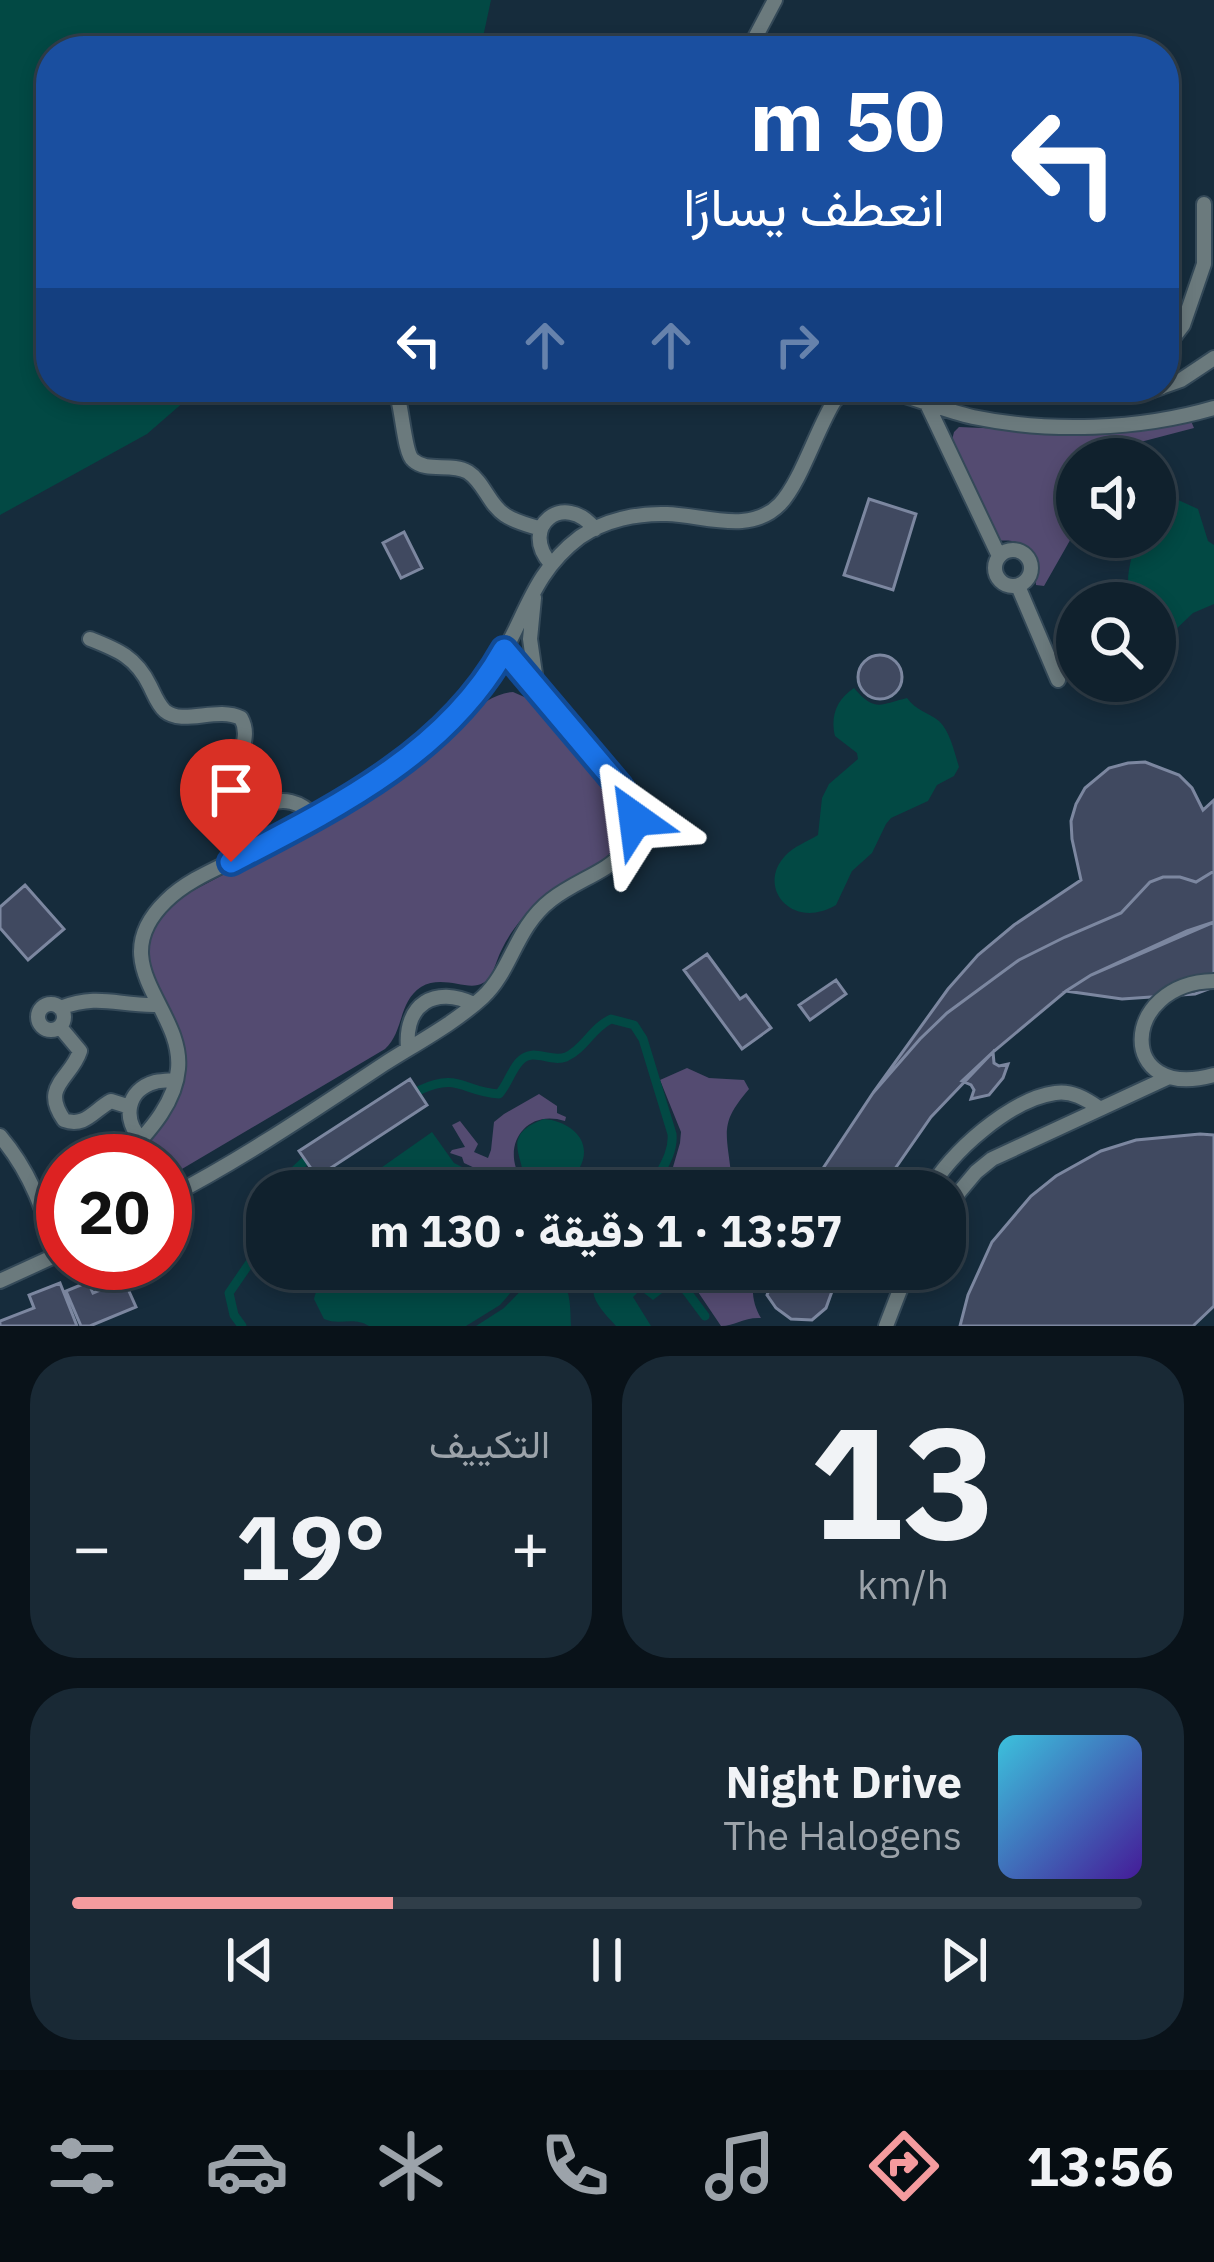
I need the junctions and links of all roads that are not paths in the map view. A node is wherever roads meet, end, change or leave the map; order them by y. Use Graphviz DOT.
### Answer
graph roads {
  1 [pos="775,0"];
  2 [pos="756,36"];
  3 [pos="1204,204"];
  4 [pos="1179,331"];
  5 [pos="1214,358"];
  6 [pos="1179,381"];
  7 [pos="400,402"];
  8 [pos="834,402"];
  9 [pos="919,402"];
  10 [pos="1138,402"];
  11 [pos="927,404"];
  12 [pos="1214,408"];
  13 [pos="1130,423"];
  14 [pos="541,529"];
  15 [pos="595,529"];
  16 [pos="999,556"];
  17 [pos="551,564"];
  18 [pos="536,584"];
  19 [pos="1018,586"];
  20 [pos="90,639"];
  21 [pos="504,650"];
  22 [pos="1056,675"];
  23 [pos="537,688"];
  24 [pos="264,807"];
  25 [pos="315,817"];
  26 [pos="255,849"];
  27 [pos="1210,979"];
  28 [pos="474,1004"];
  29 [pos="157,1005"];
  30 [pos="60,1008"];
  31 [pos="60,1027"];
  32 [pos="408,1048"];
  33 [pos="1214,1075"];
  34 [pos="1168,1078"];
  35 [pos="176,1080"];
  36 [pos="130,1106"];
  37 [pos="1099,1108"];
  38 [pos="135,1134"];
  39 [pos="146,1134"];
  40 [pos="0,1136"];
  41 [pos="942,1170"];
  42 [pos="966,1184"];
  43 [pos="192,1185"];
  44 [pos="36,1199"];
  45 [pos="36,1265"];
  46 [pos="0,1281"];
  47 [pos="900,1290"];
  48 [pos="886,1326"];
  1 -- 2 [label="lane"];
  3 -- 4 [label="lane"];
  5 -- 6 [label="lane"];
  7 -- 14 [label="lane"];
  8 -- 15 [label="lane"];
  9 -- 11 [label="lane"];
  10 -- 13 [label="lane"];
  11 -- 13 [label="lane"];
  11 -- 16 [label="lane"];
  12 -- 13 [label="lane"];
  14 -- 15 [label="lane"];
  14 -- 17 [label="lane"];
  15 -- 17 [label="lane"];
  16 -- 19 [label="lane"];
  16 -- 19 [label="lane"];
  17 -- 18 [label="lane"];
  18 -- 21 [label="lane"];
  18 -- 23 [label="lane"];
  19 -- 22 [label="lane"];
  20 -- 24 [label="lane"];
  21 -- 23 [label="lane"];
  21 -- 25 [label="lane"];
  23 -- 28 [label="lane"];
  24 -- 25 [label="lane"];
  24 -- 26 [label="lane"];
  25 -- 26 [label="lane"];
  26 -- 29 [label="lane"];
  27 -- 34 [label="lane"];
  28 -- 32 [label="lane"];
  28 -- 32 [label="lane"];
  29 -- 30 [label="lane"];
  29 -- 35 [label="lane"];
  30 -- 31 [label="lane"];
  30 -- 31 [label="lane"];
  31 -- 36 [label="lane"];
  32 -- 43 [label="lane"];
  33 -- 34 [label="lane"];
  34 -- 37 [label="lane"];
  35 -- 36 [label="lane"];
  35 -- 39 [label="lane"];
  36 -- 38 [label="lane"];
  37 -- 41 [label="lane"];
  37 -- 42 [label="lane"];
  40 -- 44 [label="lane"];
  45 -- 46 [label="lane"];
  47 -- 48 [label="lane"];
}
